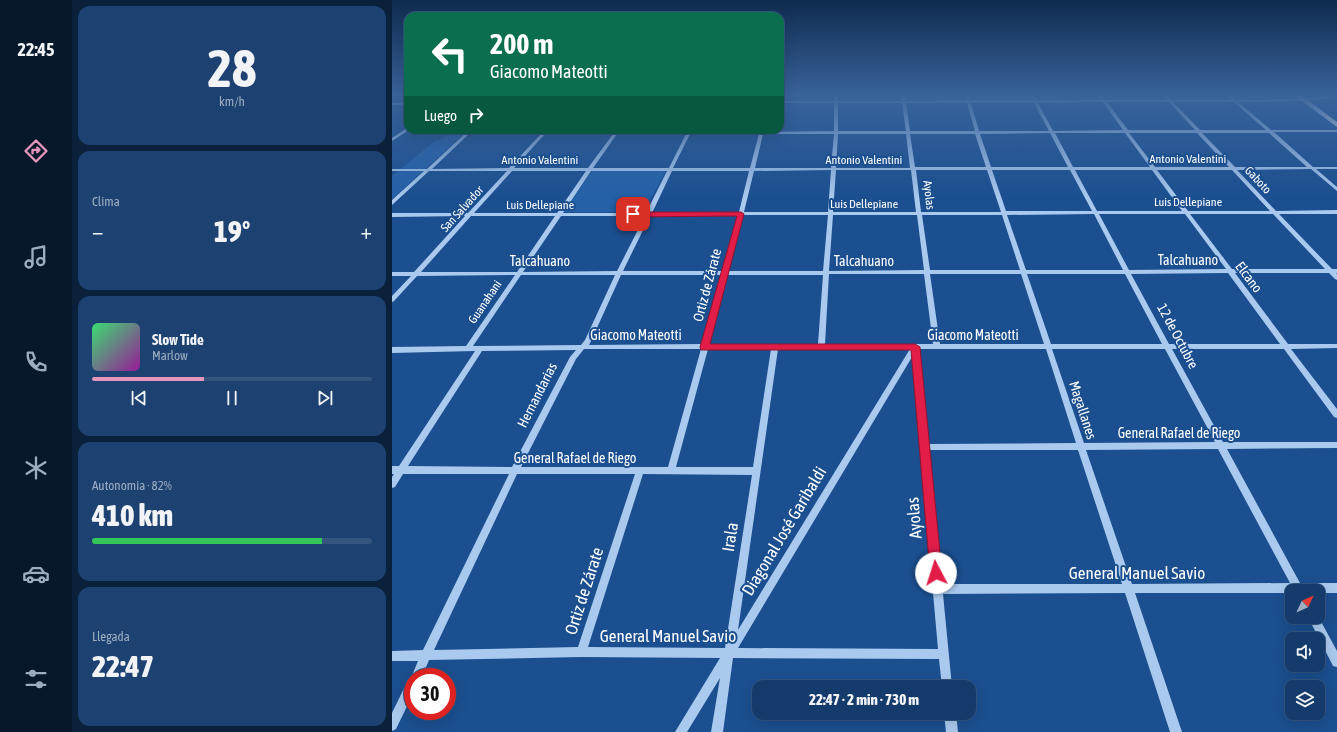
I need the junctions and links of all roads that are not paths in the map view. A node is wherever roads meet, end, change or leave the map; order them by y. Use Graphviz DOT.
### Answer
graph roads {
  1 [pos="1050,129"];
  2 [pos="1124,129"];
  3 [pos="1196,129"];
  4 [pos="1267,129"];
  5 [pos="404,130"];
  6 [pos="404,131"];
  7 [pos="1337,131"];
  8 [pos="784,132"];
  9 [pos="836,132"];
  10 [pos="908,132"];
  11 [pos="977,132"];
  12 [pos="1052,132"];
  13 [pos="1126,132"];
  14 [pos="1199,132"];
  15 [pos="1270,132"];
  16 [pos="392,133"];
  17 [pos="467,134"];
  18 [pos="542,134"];
  19 [pos="615,134"];
  20 [pos="688,134"];
  21 [pos="760,134"];
  22 [pos="392,140"];
  23 [pos="1313,168"];
  24 [pos="1337,168"];
  25 [pos="670,169"];
  26 [pos="751,169"];
  27 [pos="989,169"];
  28 [pos="1072,169"];
  29 [pos="1154,169"];
  30 [pos="1234,169"];
  31 [pos="392,170"];
  32 [pos="428,170"];
  33 [pos="511,170"];
  34 [pos="589,170"];
  35 [pos="834,170"];
  36 [pos="913,170"];
  37 [pos="1337,190"];
  38 [pos="392,203"];
  39 [pos="1186,212"];
  40 [pos="1275,212"];
  41 [pos="1337,212"];
  42 [pos="919,213"];
  43 [pos="1004,213"];
  44 [pos="1095,213"];
  45 [pos="648,214"];
  46 [pos="741,214"];
  47 [pos="830,214"];
  48 [pos="392,215"];
  49 [pos="471,215"];
  50 [pos="558,215"];
  51 [pos="1334,271"];
  52 [pos="926,272"];
  53 [pos="1023,272"];
  54 [pos="1127,272"];
  55 [pos="1230,272"];
  56 [pos="619,273"];
  57 [pos="725,273"];
  58 [pos="826,273"];
  59 [pos="392,274"];
  60 [pos="416,274"];
  61 [pos="519,274"];
  62 [pos="1337,278"];
  63 [pos="392,300"];
  64 [pos="937,346"];
  65 [pos="1286,346"];
  66 [pos="1337,346"];
  67 [pos="582,347"];
  68 [pos="705,347"];
  69 [pos="821,347"];
  70 [pos="915,347"];
  71 [pos="1048,347"];
  72 [pos="1168,347"];
  73 [pos="775,348"];
  74 [pos="468,349"];
  75 [pos="480,349"];
  76 [pos="392,350"];
  77 [pos="1337,415"];
  78 [pos="1337,445"];
  79 [pos="1081,446"];
  80 [pos="1221,446"];
  81 [pos="925,447"];
  82 [pos="392,470"];
  83 [pos="401,470"];
  84 [pos="515,470"];
  85 [pos="640,471"];
  86 [pos="671,471"];
  87 [pos="757,471"];
  88 [pos="392,484"];
  89 [pos="1295,584"];
  90 [pos="1337,588"];
  91 [pos="937,589"];
  92 [pos="1128,589"];
  93 [pos="1325,589"];
  94 [pos="1285,590"];
  95 [pos="1317,624"];
  96 [pos="581,652"];
  97 [pos="728,652"];
  98 [pos="944,654"];
  99 [pos="392,656"];
  100 [pos="426,657"];
  101 [pos="1337,662"];
  102 [pos="420,668"];
  103 [pos="946,680"];
  104 [pos="404,700"];
  105 [pos="951,720"];
  106 [pos="392,725"];
  107 [pos="681,732"];
  108 [pos="717,732"];
  109 [pos="952,732"];
  110 [pos="1176,732"];
  1 -- 12 [label="street, 12 de Octubre"];
  2 -- 13 [label="street, Elcano"];
  3 -- 14 [label="street, Gaboto"];
  4 -- 15 [label="street"];
  5 -- 16 [label="street"];
  6 -- 22 [label="street"];
  7 -- 15 [label="street"];
  8 -- 9 [label="street"];
  9 -- 10 [label="street"];
  9 -- 35 [label="street"];
  10 -- 11 [label="street"];
  10 -- 36 [label="street, Ayolas"];
  11 -- 12 [label="street"];
  11 -- 27 [label="street, Magallanes"];
  12 -- 13 [label="street"];
  12 -- 28 [label="street, 12 de Octubre"];
  13 -- 14 [label="street"];
  13 -- 29 [label="street, Elcano"];
  14 -- 15 [label="street"];
  14 -- 30 [label="street, Gaboto"];
  15 -- 23 [label="street"];
  17 -- 32 [label="street"];
  18 -- 33 [label="street, San Salvador"];
  19 -- 34 [label="street, Guanahani"];
  20 -- 25 [label="street, Hernandarias"];
  21 -- 26 [label="street, Ortiz de Zárate"];
  23 -- 24 [label="street, Antonio Valentini"];
  23 -- 30 [label="street, Antonio Valentini"];
  23 -- 37 [label="street"];
  25 -- 26 [label="street, Antonio Valentini"];
  25 -- 34 [label="street, Antonio Valentini"];
  25 -- 45 [label="street, Hernandarias"];
  26 -- 35 [label="street, Antonio Valentini"];
  26 -- 46 [label="street, Ortiz de Zárate"];
  27 -- 28 [label="street, Antonio Valentini"];
  27 -- 36 [label="street, Antonio Valentini"];
  27 -- 43 [label="street, Magallanes"];
  28 -- 29 [label="street, Antonio Valentini"];
  28 -- 44 [label="street, 12 de Octubre"];
  29 -- 30 [label="street, Antonio Valentini"];
  29 -- 39 [label="street, Elcano"];
  30 -- 40 [label="street, Gaboto"];
  31 -- 32 [label="street, Antonio Valentini"];
  32 -- 33 [label="street, Antonio Valentini"];
  32 -- 38 [label="street"];
  33 -- 34 [label="street, Antonio Valentini"];
  33 -- 49 [label="street, San Salvador"];
  34 -- 50 [label="street, Guanahani"];
  35 -- 36 [label="street, Antonio Valentini"];
  35 -- 47 [label="street"];
  36 -- 42 [label="street, Ayolas"];
  39 -- 40 [label="street, Luis Dellepiane"];
  39 -- 44 [label="street, Luis Dellepiane"];
  39 -- 55 [label="street, Elcano"];
  40 -- 41 [label="street, Luis Dellepiane"];
  40 -- 51 [label="street, Gaboto"];
  42 -- 43 [label="street, Luis Dellepiane"];
  42 -- 47 [label="street, Luis Dellepiane"];
  42 -- 52 [label="street, Ayolas"];
  43 -- 44 [label="street, Luis Dellepiane"];
  43 -- 53 [label="street, Magallanes"];
  44 -- 54 [label="street, 12 de Octubre"];
  45 -- 46 [label="street, Luis Dellepiane"];
  45 -- 50 [label="street, Luis Dellepiane"];
  45 -- 56 [label="street, Hernandarias"];
  46 -- 47 [label="street, Luis Dellepiane"];
  46 -- 57 [label="street, Ortiz de Zárate"];
  47 -- 58 [label="street"];
  48 -- 49 [label="street, Luis Dellepiane"];
  49 -- 50 [label="street, Luis Dellepiane"];
  49 -- 60 [label="street, San Salvador"];
  50 -- 61 [label="street, Guanahani"];
  51 -- 55 [label="street, Talcahuano"];
  51 -- 62 [label="street, Gaboto"];
  52 -- 53 [label="street, Talcahuano"];
  52 -- 58 [label="street, Talcahuano"];
  52 -- 64 [label="street, Ayolas"];
  53 -- 54 [label="street, Talcahuano"];
  53 -- 71 [label="street, Magallanes"];
  54 -- 55 [label="street, Talcahuano"];
  54 -- 72 [label="street, 12 de Octubre"];
  55 -- 65 [label="street, Elcano"];
  56 -- 57 [label="street, Talcahuano"];
  56 -- 61 [label="street, Talcahuano"];
  56 -- 67 [label="street, Hernandarias"];
  57 -- 58 [label="street, Talcahuano"];
  57 -- 68 [label="street, Ortiz de Zárate"];
  58 -- 69 [label="street"];
  59 -- 60 [label="street, Talcahuano"];
  60 -- 61 [label="street, Talcahuano"];
  60 -- 63 [label="street, San Salvador"];
  61 -- 74 [label="street, Guanahani"];
  64 -- 70 [label="street, Giacomo Mateotti"];
  64 -- 71 [label="street, Giacomo Mateotti"];
  65 -- 66 [label="street, Giacomo Mateotti"];
  65 -- 72 [label="street, Giacomo Mateotti"];
  65 -- 77 [label="street, Elcano"];
  67 -- 68 [label="street, Giacomo Mateotti"];
  67 -- 75 [label="street, Giacomo Mateotti"];
  67 -- 84 [label="street, Hernandarias"];
  68 -- 73 [label="street, Giacomo Mateotti"];
  68 -- 86 [label="street, Ortiz de Zárate"];
  69 -- 70 [label="street, Giacomo Mateotti"];
  69 -- 73 [label="street, Giacomo Mateotti"];
  70 -- 81 [label="street, Ayolas"];
  70 -- 97 [label="street, Diagonal José Garibaldi"];
  71 -- 72 [label="street, Giacomo Mateotti"];
  71 -- 79 [label="street, Magallanes"];
  72 -- 80 [label="street, 12 de Octubre"];
  73 -- 87 [label="street, Irala"];
  74 -- 75 [label="street, Giacomo Mateotti"];
  74 -- 76 [label="street, Giacomo Mateotti"];
  75 -- 83 [label="street"];
  78 -- 80 [label="street, General Rafael de Riego"];
  79 -- 80 [label="street, General Rafael de Riego"];
  79 -- 81 [label="street, General Rafael de Riego"];
  79 -- 92 [label="street, Magallanes"];
  80 -- 89 [label="street, 12 de Octubre"];
  81 -- 91 [label="street, Ayolas"];
  82 -- 83 [label="street, General Rafael de Riego"];
  83 -- 84 [label="street, General Rafael de Riego"];
  83 -- 88 [label="street"];
  84 -- 85 [label="street, General Rafael de Riego"];
  84 -- 100 [label="street, Hernandarias"];
  85 -- 86 [label="street, General Rafael de Riego"];
  85 -- 96 [label="street, Ortiz de Zárate"];
  86 -- 87 [label="street, General Rafael de Riego"];
  87 -- 97 [label="street, Irala"];
  90 -- 93 [label="street, General Manuel Savio"];
  91 -- 92 [label="street, General Manuel Savio"];
  91 -- 98 [label="street, Ayolas"];
  92 -- 94 [label="street, General Manuel Savio"];
  92 -- 110 [label="street, Magallanes"];
  95 -- 101 [label="street"];
  96 -- 97 [label="street, General Manuel Savio"];
  96 -- 100 [label="street, General Manuel Savio"];
  97 -- 98 [label="street, General Manuel Savio"];
  97 -- 107 [label="street, Diagonal José Garibaldi"];
  97 -- 108 [label="street, Irala"];
  98 -- 103 [label="street, Ayolas"];
  99 -- 100 [label="street, General Manuel Savio"];
  100 -- 102 [label="street, Hernandarias"];
  104 -- 106 [label="street"];
  105 -- 109 [label="street"];
}
